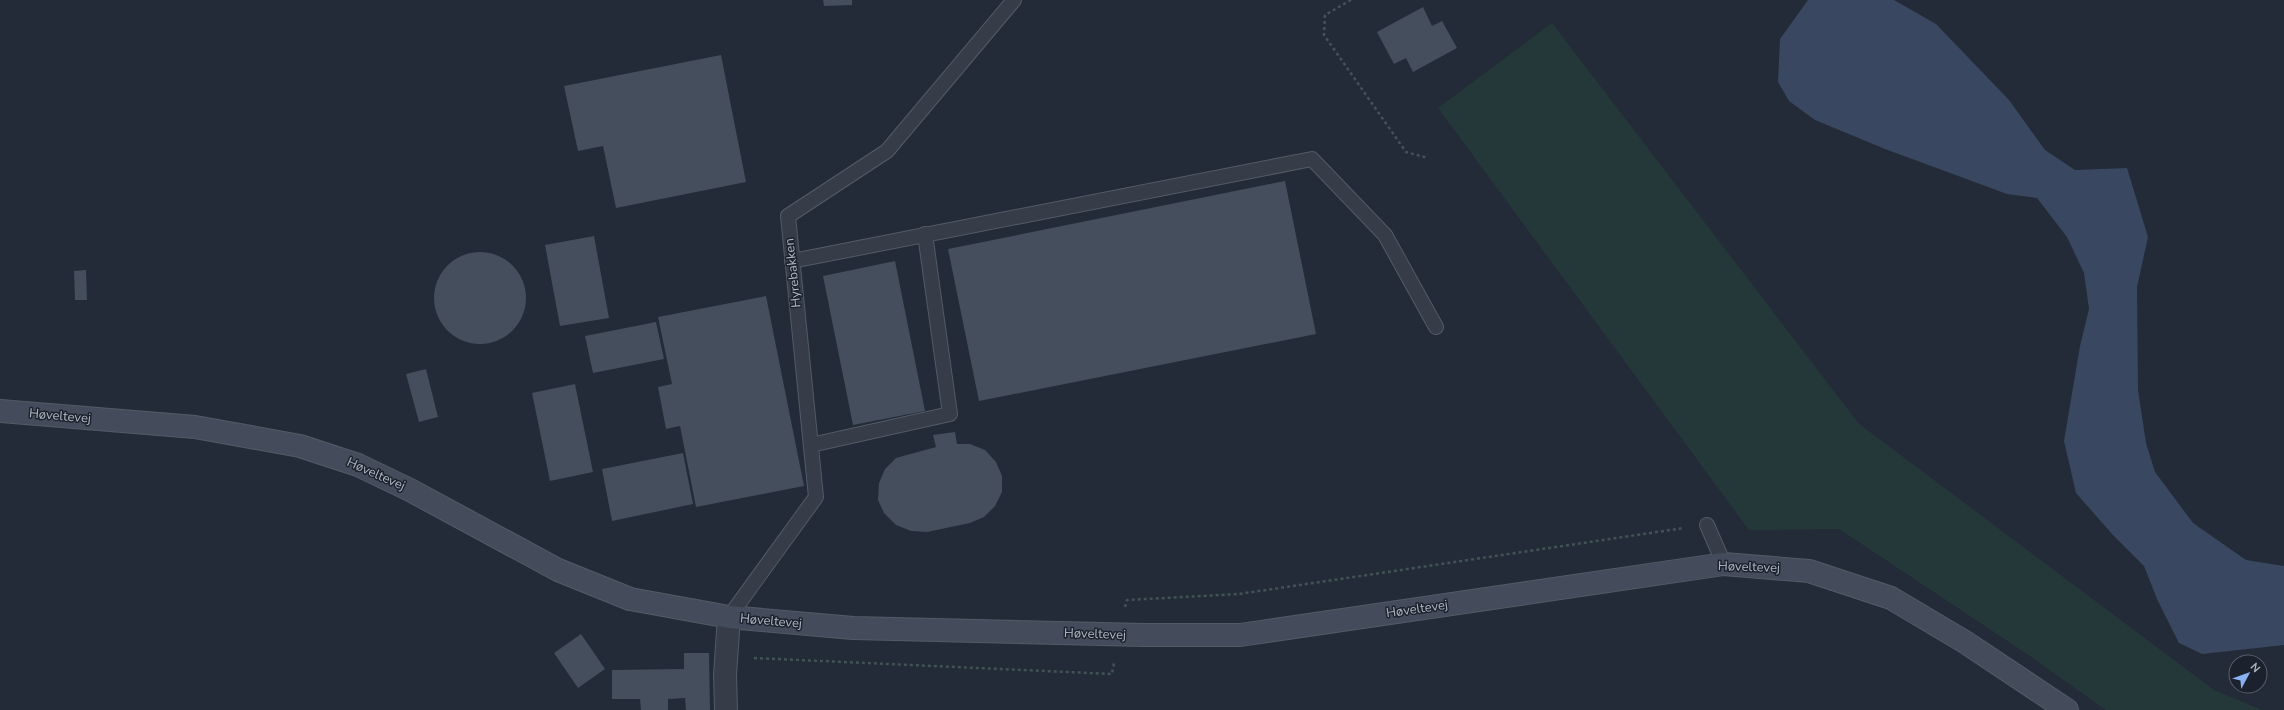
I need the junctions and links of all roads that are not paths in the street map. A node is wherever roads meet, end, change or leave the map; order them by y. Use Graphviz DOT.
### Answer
graph roads {
  1 [pos="1014,0"];
  2 [pos="925,234"];
  3 [pos="792,261"];
  4 [pos="1436,326"];
  5 [pos="0,411"];
  6 [pos="811,445"];
  7 [pos="1707,524"];
  8 [pos="1724,564"];
  9 [pos="729,617"];
  10 [pos="726,710"];
  11 [pos="2066,710"];
  1 -- 3 [label="lane, Hyrebakken"];
  2 -- 3 [label="lane"];
  2 -- 4 [label="lane"];
  2 -- 6 [label="lane"];
  3 -- 6 [label="lane, Hyrebakken"];
  5 -- 9 [label="street, Høveltevej"];
  6 -- 9 [label="lane, Hyrebakken"];
  7 -- 8 [label="lane"];
  8 -- 9 [label="street, Høveltevej"];
  8 -- 11 [label="street, Høveltevej"];
  9 -- 10 [label="street, Høveltevej"];
}
